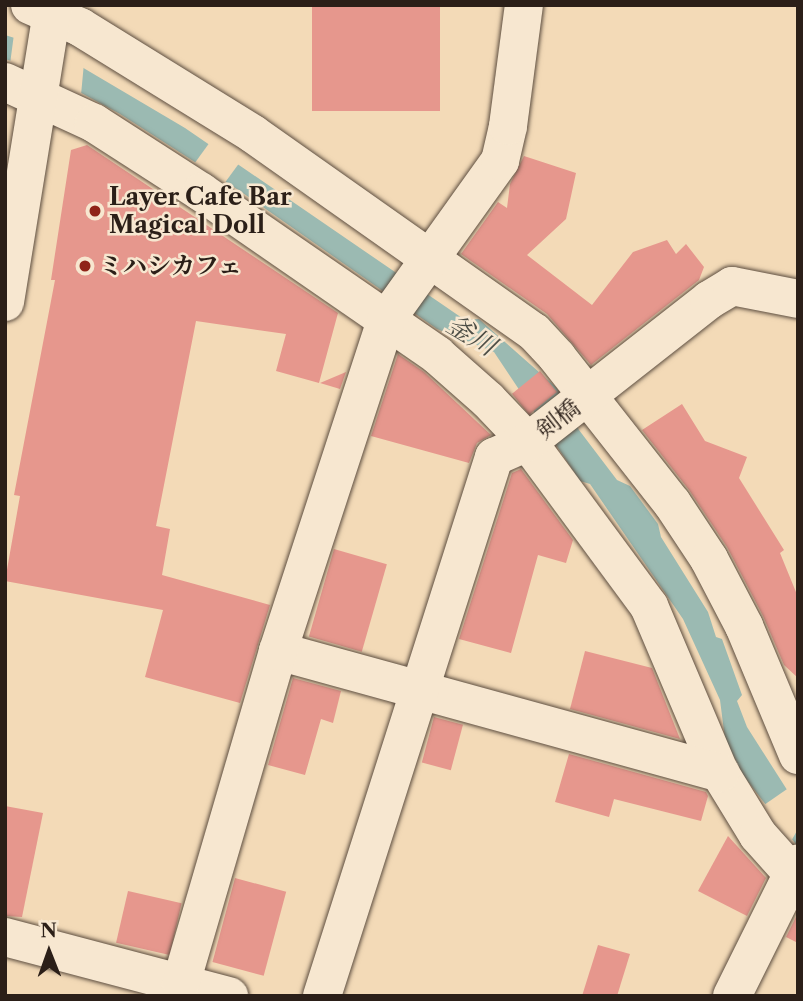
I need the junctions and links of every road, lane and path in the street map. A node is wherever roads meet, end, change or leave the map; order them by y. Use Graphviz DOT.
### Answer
graph roads {
  1 [pos="524,5"];
  2 [pos="46,18"];
  3 [pos="29,88"];
  4 [pos="430,258"];
  5 [pos="798,299"];
  6 [pos="5,302"];
  7 [pos="386,320"];
  8 [pos="557,419"];
  9 [pos="278,651"];
  10 [pos="418,688"];
  11 [pos="798,755"];
  12 [pos="720,773"];
  13 [pos="795,868"];
  14 [pos="5,937"];
  15 [pos="210,992"];
  16 [pos="322,996"];
  17 [pos="732,996"];
  1 -- 4 [label="street"];
  2 -- 3 [label="street"];
  2 -- 4 [label="street"];
  3 -- 6 [label="street"];
  3 -- 7 [label="street"];
  4 -- 7 [label="street"];
  4 -- 8 [label="street"];
  5 -- 8 [label="street"];
  7 -- 8 [label="street"];
  7 -- 9 [label="street"];
  8 -- 10 [label="street"];
  8 -- 11 [label="street"];
  8 -- 12 [label="street"];
  9 -- 10 [label="street"];
  9 -- 15 [label="street"];
  10 -- 12 [label="street"];
  10 -- 16 [label="street"];
  12 -- 13 [label="street"];
  13 -- 17 [label="street"];
  14 -- 15 [label="street"];
}
